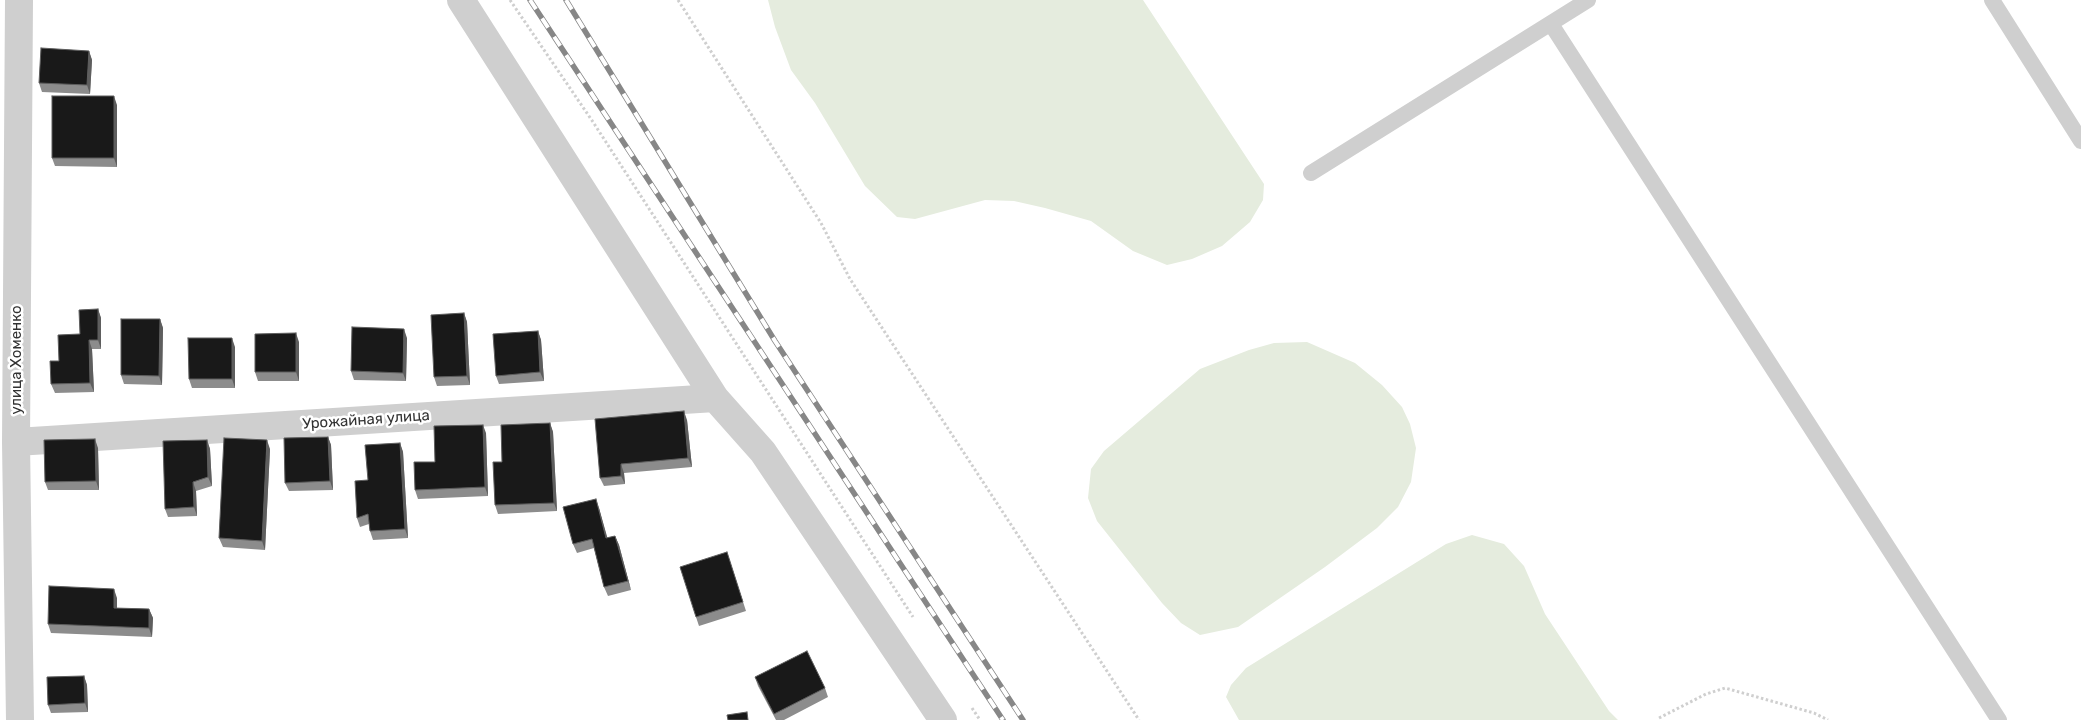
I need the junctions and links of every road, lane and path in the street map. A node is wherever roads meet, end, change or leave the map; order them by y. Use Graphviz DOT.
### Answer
graph roads {
  1 [pos="18,0"];
  2 [pos="461,0"];
  3 [pos="510,0"];
  4 [pos="678,0"];
  5 [pos="1588,0"];
  6 [pos="1992,0"];
  7 [pos="1551,24"];
  8 [pos="2081,141"];
  9 [pos="1312,173"];
  10 [pos="715,398"];
  11 [pos="16,442"];
  12 [pos="914,619"];
  13 [pos="970,705"];
  14 [pos="1659,718"];
  15 [pos="20,720"];
  16 [pos="943,720"];
  17 [pos="980,720"];
  18 [pos="1139,720"];
  19 [pos="1828,720"];
  20 [pos="1999,720"];
  1 -- 11 [label="street, улица Хоменко"];
  2 -- 10 [label="street"];
  3 -- 12 [label="path"];
  4 -- 18 [label="path"];
  5 -- 7 [label="lane"];
  6 -- 8 [label="lane"];
  7 -- 9 [label="lane"];
  7 -- 20 [label="lane"];
  10 -- 11 [label="street, Урожайная улица"];
  10 -- 16 [label="street"];
  11 -- 15 [label="street, улица Хоменко"];
  13 -- 17 [label="path"];
  14 -- 19 [label="path"];
}
